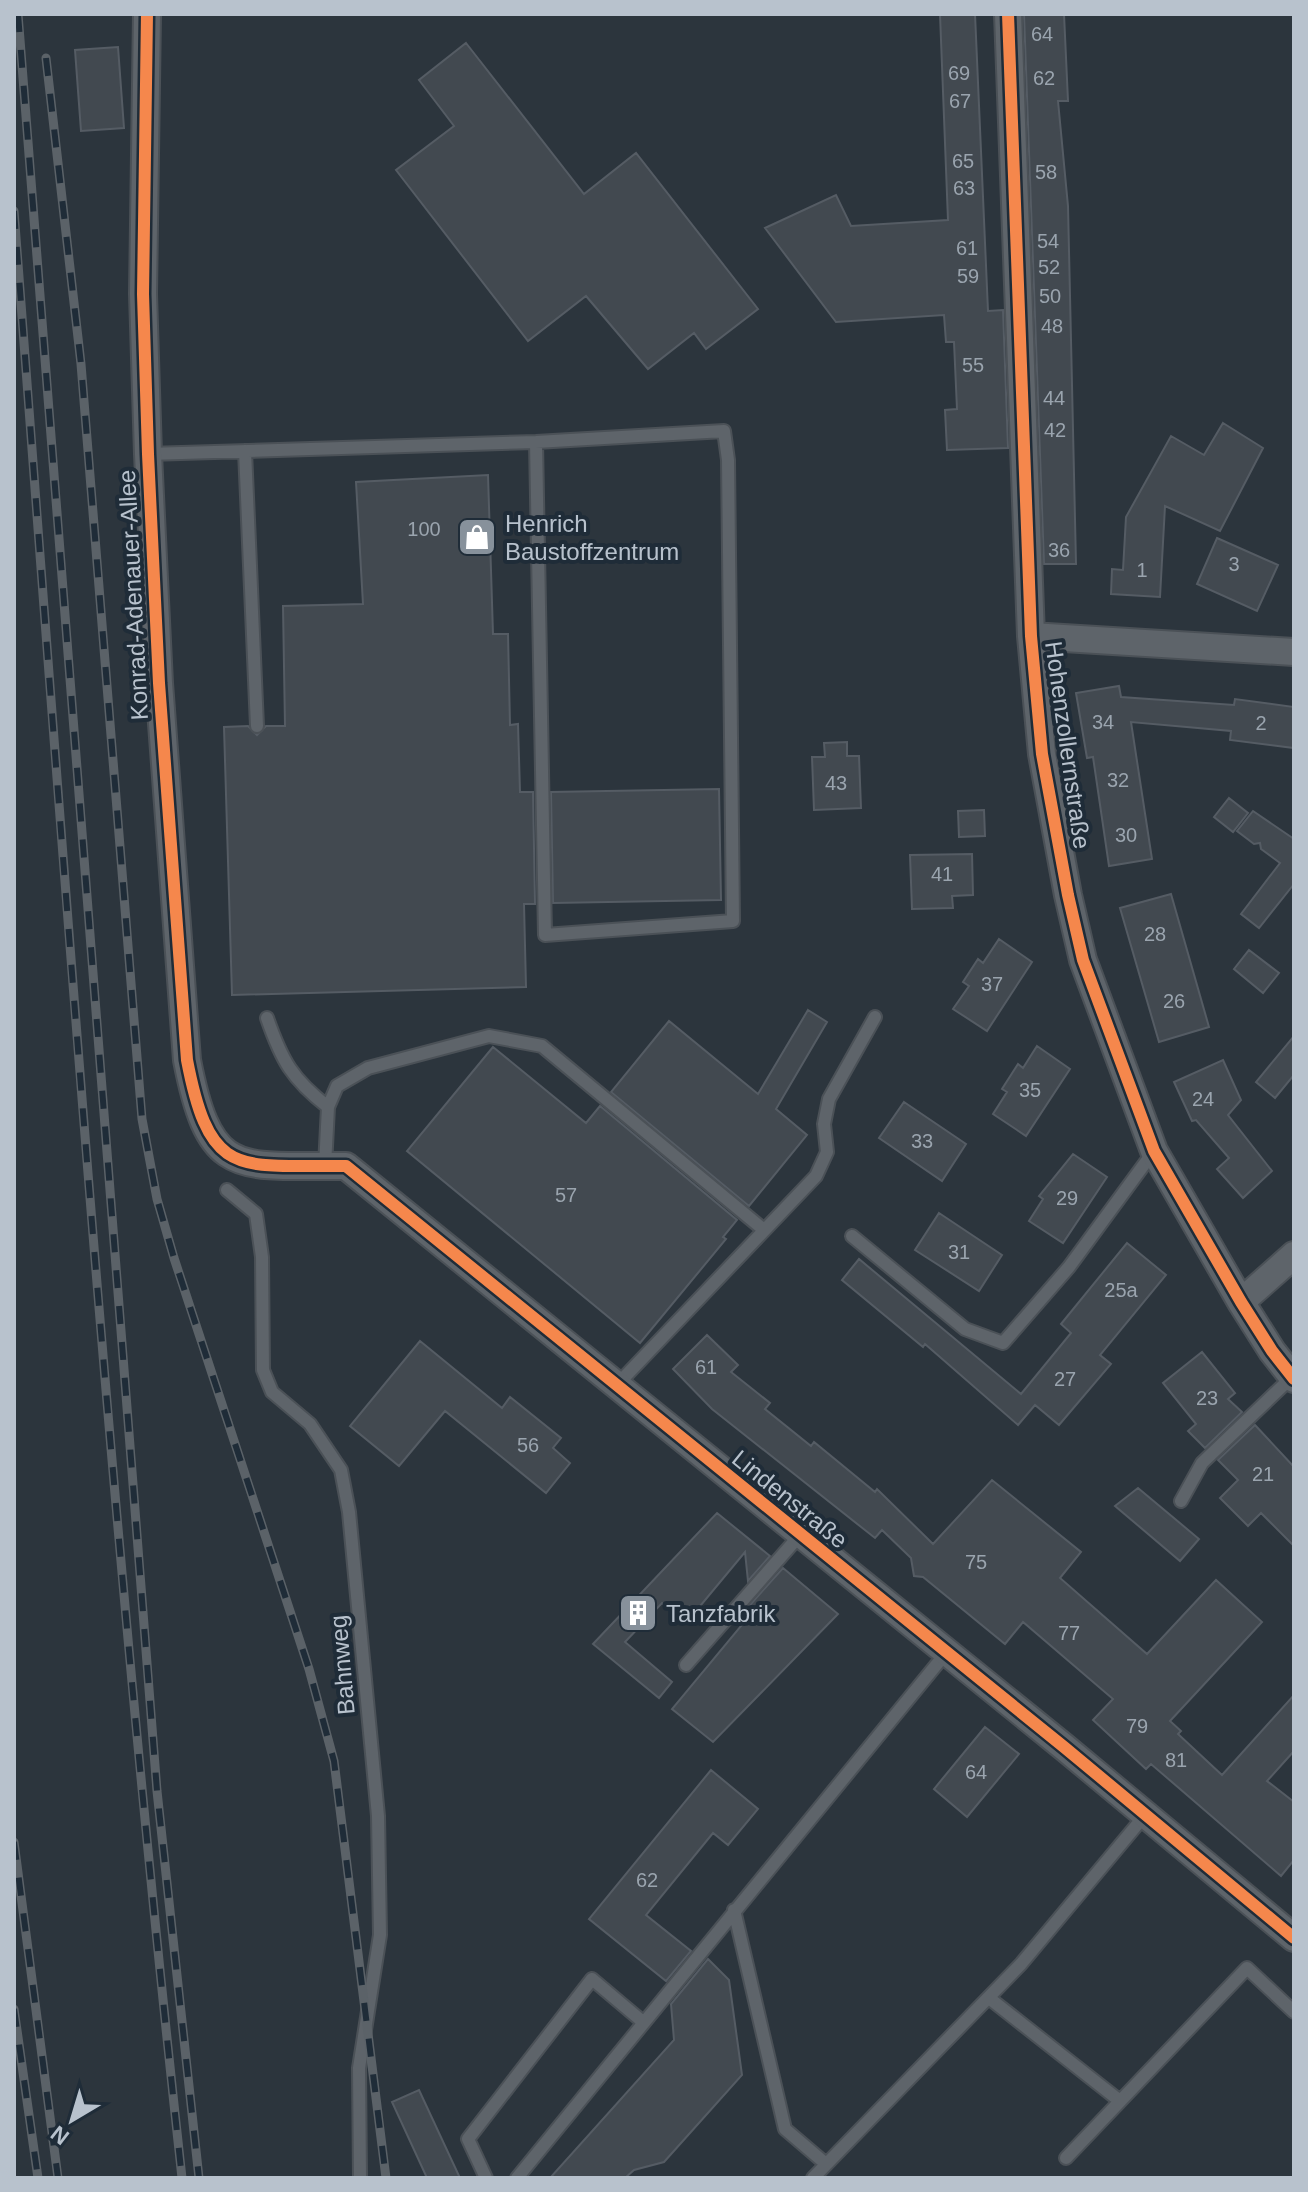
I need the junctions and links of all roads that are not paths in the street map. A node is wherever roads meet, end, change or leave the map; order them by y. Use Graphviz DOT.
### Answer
graph roads {
  1 [pos="147,14"];
  2 [pos="1008,14"];
  3 [pos="536,442"];
  4 [pos="245,451"];
  5 [pos="148,454"];
  6 [pos="1031,636"];
  7 [pos="1294,652"];
  8 [pos="257,726"];
  9 [pos="875,1017"];
  10 [pos="267,1018"];
  11 [pos="328,1107"];
  12 [pos="1154,1151"];
  13 [pos="233,1157"];
  14 [pos="325,1166"];
  15 [pos="227,1190"];
  16 [pos="764,1230"];
  17 [pos="852,1236"];
  18 [pos="1294,1255"];
  19 [pos="1241,1302"];
  20 [pos="1293,1378"];
  21 [pos="616,1386"];
  22 [pos="1181,1501"];
  23 [pos="800,1535"];
  24 [pos="946,1653"];
  25 [pos="686,1665"];
  26 [pos="1146,1814"];
  27 [pos="734,1910"];
  28 [pos="1294,1938"];
  29 [pos="989,1998"];
  30 [pos="1294,2012"];
  31 [pos="643,2022"];
  32 [pos="1120,2101"];
  33 [pos="1066,2158"];
  34 [pos="826,2164"];
  35 [pos="360,2178"];
  36 [pos="486,2178"];
  37 [pos="517,2178"];
  38 [pos="813,2178"];
  1 -- 5 [label="street, Konrad-Adenauer-Allee"];
  2 -- 6 [label="street, Hohenzollernstraße"];
  3 -- 3 [label="lane"];
  3 -- 4 [label="lane"];
  4 -- 5 [label="lane"];
  4 -- 8 [label="lane"];
  5 -- 13 [label="street, Konrad-Adenauer-Allee"];
  6 -- 7 [label="street"];
  6 -- 12 [label="street, Hohenzollernstraße"];
  9 -- 16 [label="lane"];
  10 -- 11 [label="lane"];
  11 -- 14 [label="lane"];
  11 -- 16 [label="lane"];
  12 -- 17 [label="lane"];
  12 -- 19 [label="street, Hohenzollernstraße"];
  13 -- 14 [label="street, Lindenstraße"];
  14 -- 21 [label="street, Lindenstraße"];
  15 -- 35 [label="lane, Bahnweg"];
  16 -- 21 [label="lane"];
  18 -- 19 [label="street"];
  19 -- 20 [label="street, Hohenzollernstraße"];
  20 -- 22 [label="lane"];
  21 -- 23 [label="street, Lindenstraße"];
  23 -- 24 [label="street, Lindenstraße"];
  23 -- 25 [label="lane"];
  24 -- 26 [label="street, Lindenstraße"];
  24 -- 27 [label="lane"];
  26 -- 28 [label="street, Lindenstraße"];
  26 -- 29 [label="lane"];
  27 -- 31 [label="lane"];
  27 -- 34 [label="lane"];
  29 -- 32 [label="lane"];
  29 -- 34 [label="lane"];
  30 -- 32 [label="lane"];
  31 -- 36 [label="lane"];
  31 -- 37 [label="lane"];
  32 -- 33 [label="lane"];
  34 -- 38 [label="lane"];
}
